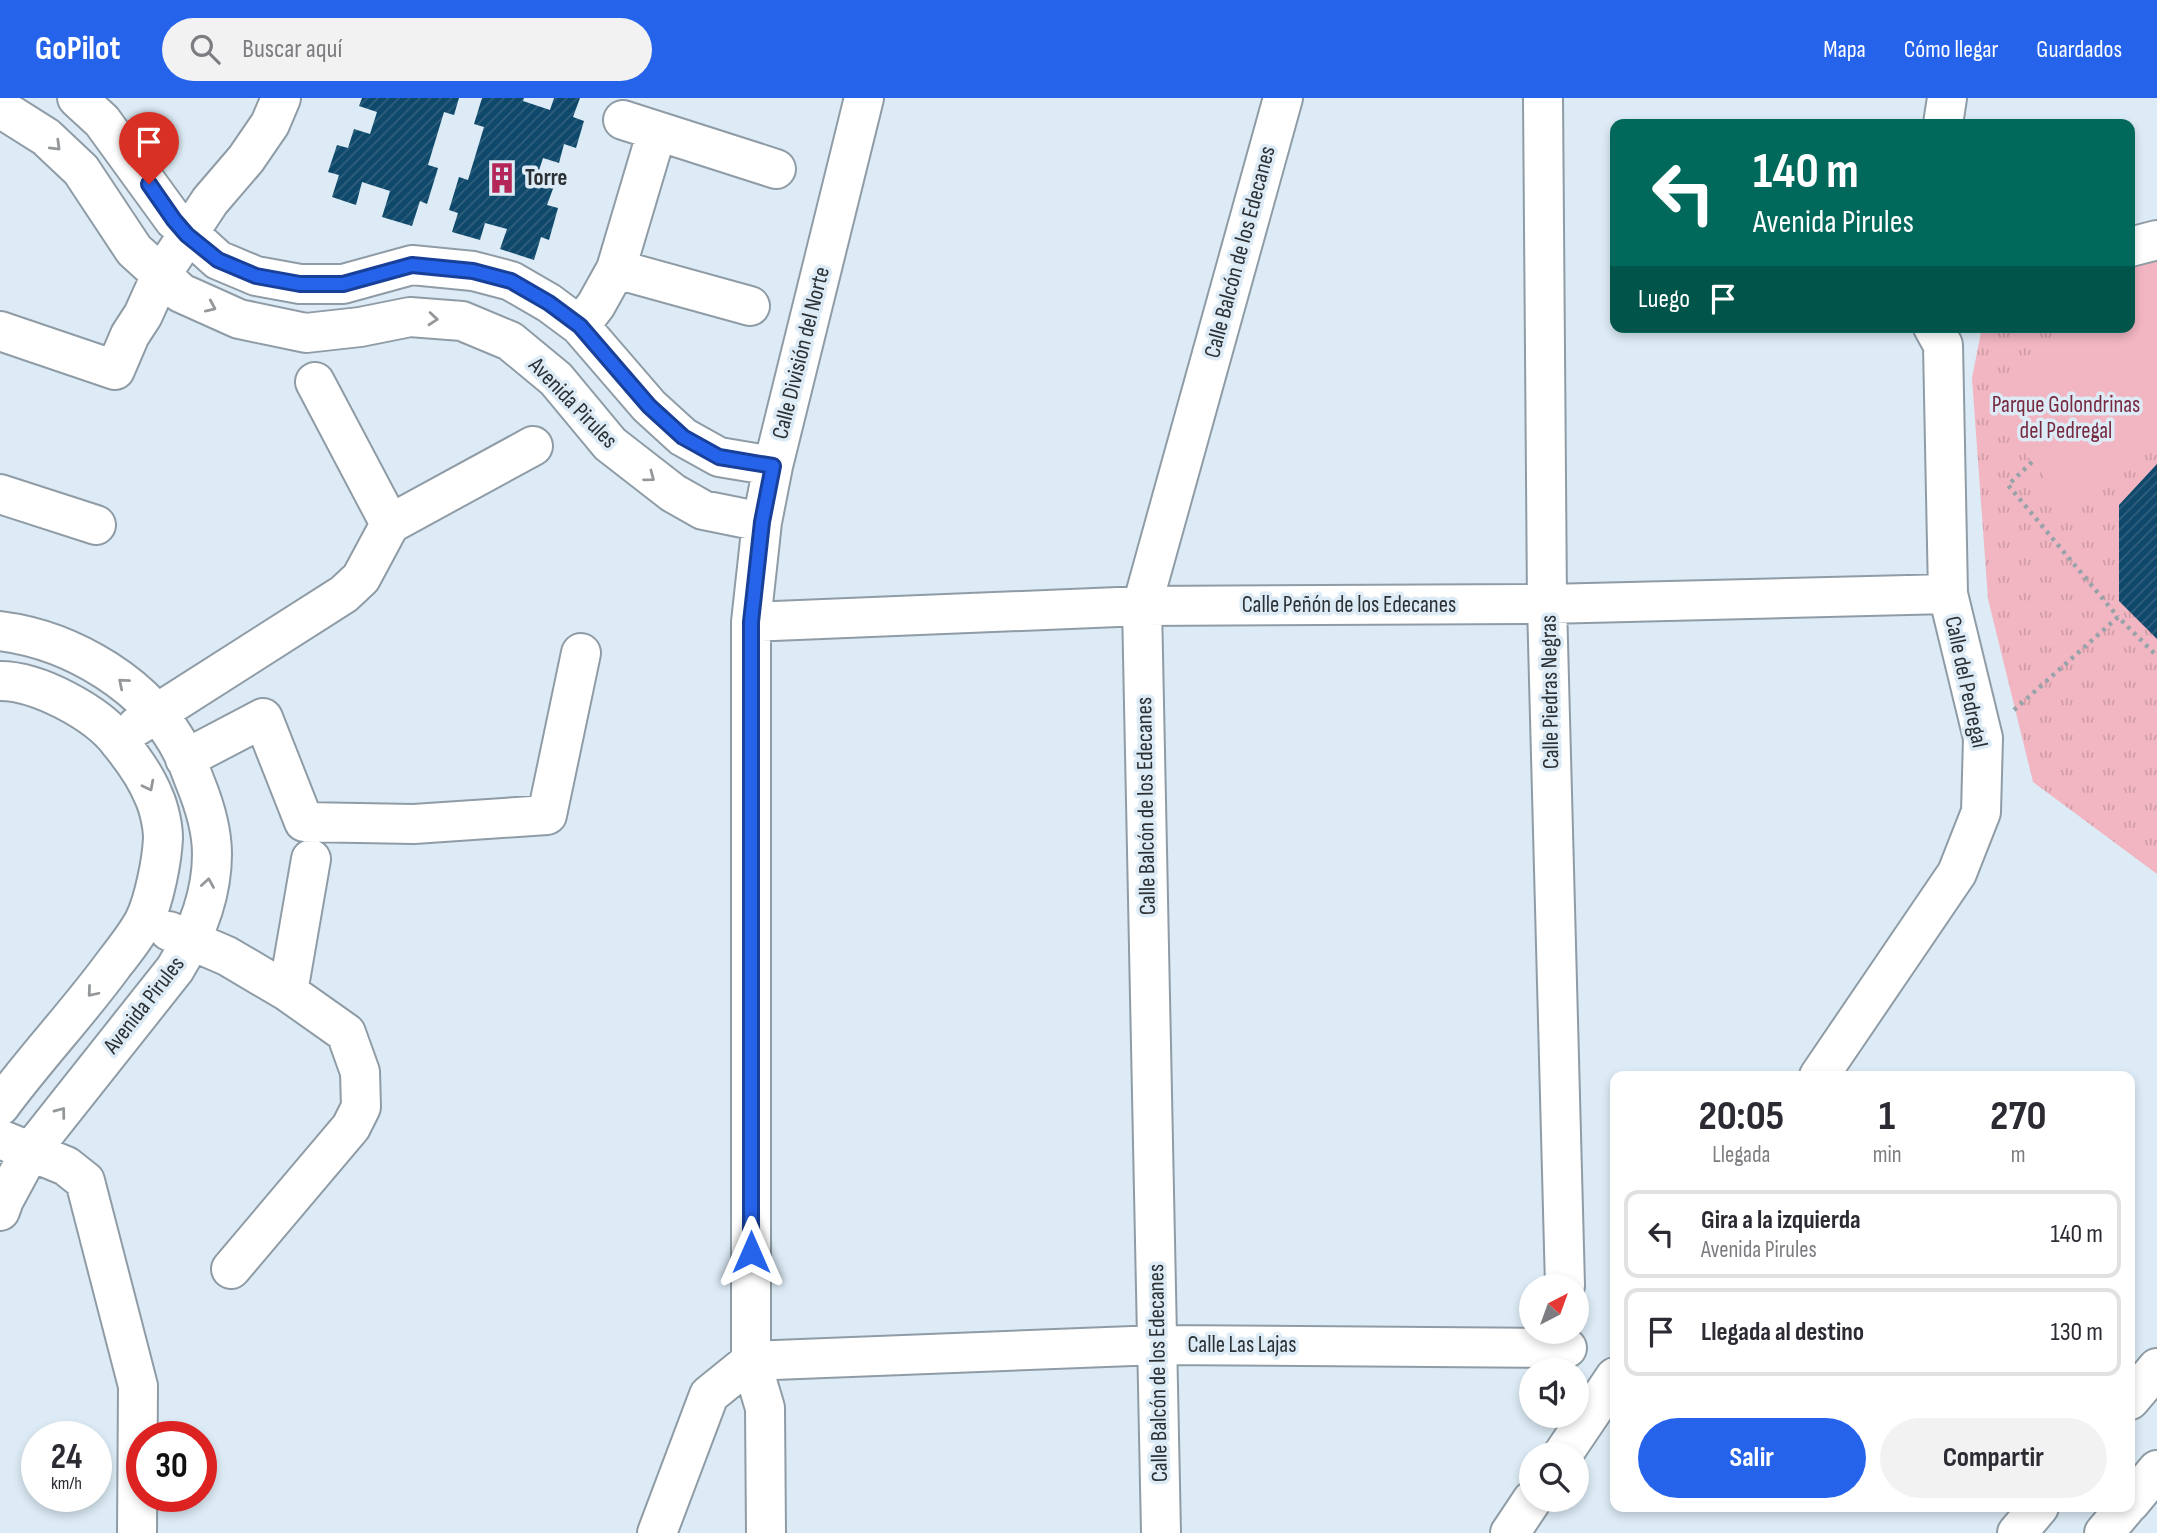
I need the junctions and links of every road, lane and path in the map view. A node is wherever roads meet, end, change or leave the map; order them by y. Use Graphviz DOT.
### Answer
graph roads {
  1 [pos="77,98"];
  2 [pos="281,98"];
  3 [pos="864,98"];
  4 [pos="1283,98"];
  5 [pos="1543,98"];
  6 [pos="1947,98"];
  7 [pos="0,108"];
  8 [pos="1944,119"];
  9 [pos="776,169"];
  10 [pos="187,235"];
  11 [pos="2157,240"];
  12 [pos="2135,246"];
  13 [pos="616,269"];
  14 [pos="161,275"];
  15 [pos="750,306"];
  16 [pos="580,326"];
  17 [pos="0,331"];
  18 [pos="1946,333"];
  19 [pos="315,383"];
  20 [pos="649,406"];
  21 [pos="610,444"];
  22 [pos="533,446"];
  23 [pos="2032,462"];
  24 [pos="773,466"];
  25 [pos="0,494"];
  26 [pos="762,522"];
  27 [pos="390,524"];
  28 [pos="96,525"];
  29 [pos="1948,594"];
  30 [pos="1547,604"];
  31 [pos="1142,606"];
  32 [pos="2118,617"];
  33 [pos="751,622"];
  34 [pos="0,631"];
  35 [pos="582,653"];
  36 [pos="2157,656"];
  37 [pos="0,681"];
  38 [pos="157,715"];
  39 [pos="116,737"];
  40 [pos="1983,738"];
  41 [pos="185,759"];
  42 [pos="311,859"];
  43 [pos="145,919"];
  44 [pos="192,941"];
  45 [pos="288,992"];
  46 [pos="1822,1071"];
  47 [pos="0,1106"];
  48 [pos="15,1146"];
  49 [pos="0,1212"];
  50 [pos="231,1269"];
  51 [pos="1565,1274"];
  52 [pos="1158,1345"];
  53 [pos="1566,1350"];
  54 [pos="751,1361"];
  55 [pos="2157,1368"];
  56 [pos="1610,1384"];
  57 [pos="2135,1394"];
  58 [pos="1571,1442"];
  59 [pos="2157,1470"];
  60 [pos="2135,1497"];
  61 [pos="1524,1512"];
  62 [pos="2035,1512"];
  63 [pos="2122,1512"];
  64 [pos="137,1533"];
  65 [pos="657,1533"];
  66 [pos="766,1533"];
  67 [pos="1161,1533"];
  68 [pos="1510,1533"];
  69 [pos="2017,1533"];
  70 [pos="2104,1533"];
  1 -- 10 [label="street"];
  2 -- 10 [label="street"];
  3 -- 24 [label="street, Calle División del Norte"];
  4 -- 31 [label="street, Calle Balcón de los Edecanes"];
  5 -- 30 [label="street, Calle Piedras Negras"];
  6 -- 8 [label="street"];
  7 -- 14 [label="street, Avenida Pirules, one-way"];
  9 -- 13 [label="street"];
  10 -- 14 [label="street"];
  10 -- 16 [label="street"];
  11 -- 12 [label="street"];
  13 -- 15 [label="street"];
  13 -- 16 [label="street"];
  14 -- 17 [label="street"];
  14 -- 21 [label="street, Avenida Pirules, one-way"];
  16 -- 20 [label="street"];
  18 -- 29 [label="street, Calle del Pedregal"];
  19 -- 27 [label="street"];
  20 -- 21 [label="street"];
  20 -- 24 [label="street"];
  21 -- 26 [label="street, Avenida Pirules, one-way"];
  22 -- 27 [label="street"];
  23 -- 32 [label="path"];
  24 -- 26 [label="street, Calle División del Norte"];
  25 -- 28 [label="street"];
  26 -- 33 [label="street, Calle División del Norte"];
  27 -- 38 [label="street"];
  29 -- 30 [label="street, Calle Peñón de los Edecanes"];
  29 -- 40 [label="street, Calle del Pedregal"];
  30 -- 31 [label="street, Calle Peñón de los Edecanes"];
  30 -- 51 [label="street, Calle Piedras Negras"];
  31 -- 33 [label="street, Calle Peñón de los Edecanes"];
  31 -- 52 [label="street, Calle Balcón de los Edecanes"];
  32 -- 36 [label="path"];
  32 -- 40 [label="path"];
  33 -- 54 [label="street, Calle División del Norte"];
  38 -- 34 [label="street, Avenida Pirules, one-way"];
  35 -- 41 [label="street"];
  37 -- 39 [label="street"];
  38 -- 39 [label="street"];
  38 -- 41 [label="street, Avenida Pirules"];
  39 -- 43 [label="street, one-way"];
  40 -- 46 [label="street, Calle del Pedregal"];
  44 -- 41 [label="street, Avenida Pirules, one-way"];
  42 -- 45 [label="street"];
  43 -- 44 [label="street"];
  43 -- 47 [label="street, one-way"];
  44 -- 45 [label="street"];
  48 -- 44 [label="street, Avenida Pirules, one-way"];
  45 -- 50 [label="street"];
  48 -- 49 [label="street, Avenida Pirules"];
  48 -- 64 [label="street"];
  52 -- 53 [label="street, Calle Las Lajas"];
  52 -- 54 [label="street, Calle Las Lajas"];
  52 -- 67 [label="street, Calle Balcón de los Edecanes"];
  54 -- 65 [label="street"];
  54 -- 66 [label="street, Calle División del Norte"];
  55 -- 57 [label="street"];
  56 -- 58 [label="street"];
  59 -- 60 [label="street"];
  61 -- 68 [label="street"];
  62 -- 69 [label="street"];
  63 -- 70 [label="street"];
}
